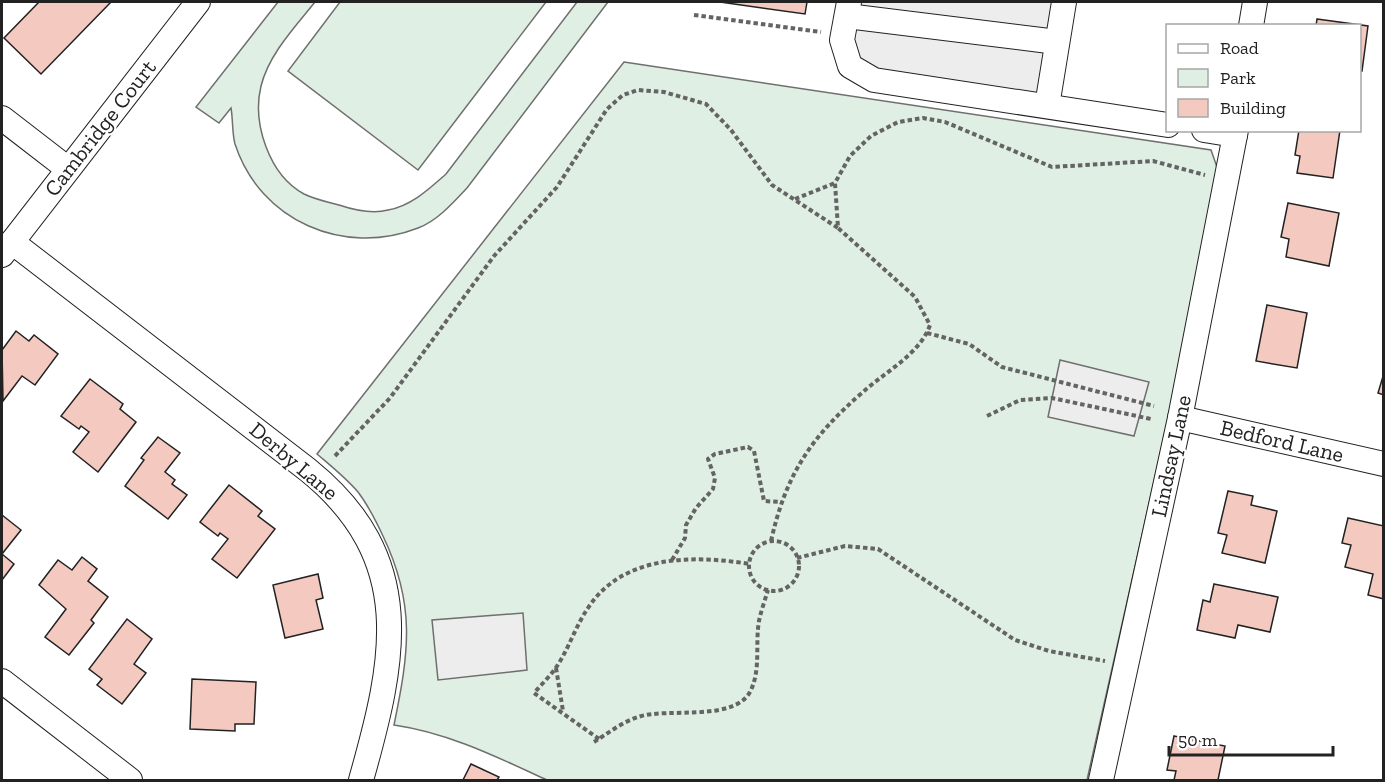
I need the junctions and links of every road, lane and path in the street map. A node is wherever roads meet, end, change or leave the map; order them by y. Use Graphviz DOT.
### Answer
graph roads {
  1 [pos="198,2"];
  2 [pos="1064,2"];
  3 [pos="1255,2"];
  4 [pos="848,9"];
  5 [pos="694,15"];
  6 [pos="1251,24"];
  7 [pos="829,33"];
  8 [pos="1057,42"];
  9 [pos="1047,106"];
  10 [pos="2,118"];
  11 [pos="1166,125"];
  12 [pos="1236,133"];
  13 [pos="69,169"];
  14 [pos="1227,178"];
  15 [pos="836,183"];
  16 [pos="795,199"];
  17 [pos="838,228"];
  18 [pos="7,248"];
  19 [pos="927,333"];
  20 [pos="1154,406"];
  21 [pos="987,416"];
  22 [pos="1180,418"];
  23 [pos="1151,419"];
  24 [pos="335,456"];
  25 [pos="1383,464"];
  26 [pos="780,502"];
  27 [pos="771,541"];
  28 [pos="797,558"];
  29 [pos="672,560"];
  30 [pos="750,564"];
  31 [pos="768,590"];
  32 [pos="1126,665"];
  33 [pos="556,668"];
  34 [pos="2,681"];
  35 [pos="563,712"];
  36 [pos="599,739"];
  37 [pos="594,742"];
  38 [pos="130,780"];
  39 [pos="361,780"];
  40 [pos="1101,780"];
  1 -- 13 [label="street, Cambridge Court"];
  2 -- 8 [label="street"];
  3 -- 6 [label="street"];
  4 -- 8 [label="street"];
  4 -- 9 [label="street"];
  5 -- 7 [label="path"];
  8 -- 9 [label="street"];
  9 -- 11 [label="street"];
  10 -- 13 [label="street"];
  12 -- 14 [label="street, Lindsay Lane"];
  13 -- 18 [label="street, Cambridge Court"];
  14 -- 15 [label="path"];
  14 -- 22 [label="street, Lindsay Lane"];
  15 -- 16 [label="path"];
  15 -- 17 [label="path"];
  16 -- 17 [label="path"];
  16 -- 24 [label="path"];
  17 -- 19 [label="path"];
  18 -- 39 [label="street, Derby Lane"];
  19 -- 20 [label="path"];
  19 -- 26 [label="path"];
  21 -- 23 [label="path"];
  22 -- 25 [label="street, Bedford Lane"];
  22 -- 32 [label="street, Lindsay Lane"];
  26 -- 27 [label="path"];
  26 -- 29 [label="path"];
  27 -- 28 [label="path"];
  27 -- 30 [label="path"];
  28 -- 31 [label="path"];
  28 -- 32 [label="path"];
  29 -- 30 [label="path"];
  29 -- 33 [label="path"];
  30 -- 31 [label="path"];
  31 -- 36 [label="path"];
  32 -- 40 [label="street, Lindsay Lane"];
  33 -- 35 [label="path"];
  33 -- 35 [label="path"];
  34 -- 38 [label="street"];
  35 -- 36 [label="path"];
  36 -- 37 [label="path"];
}
